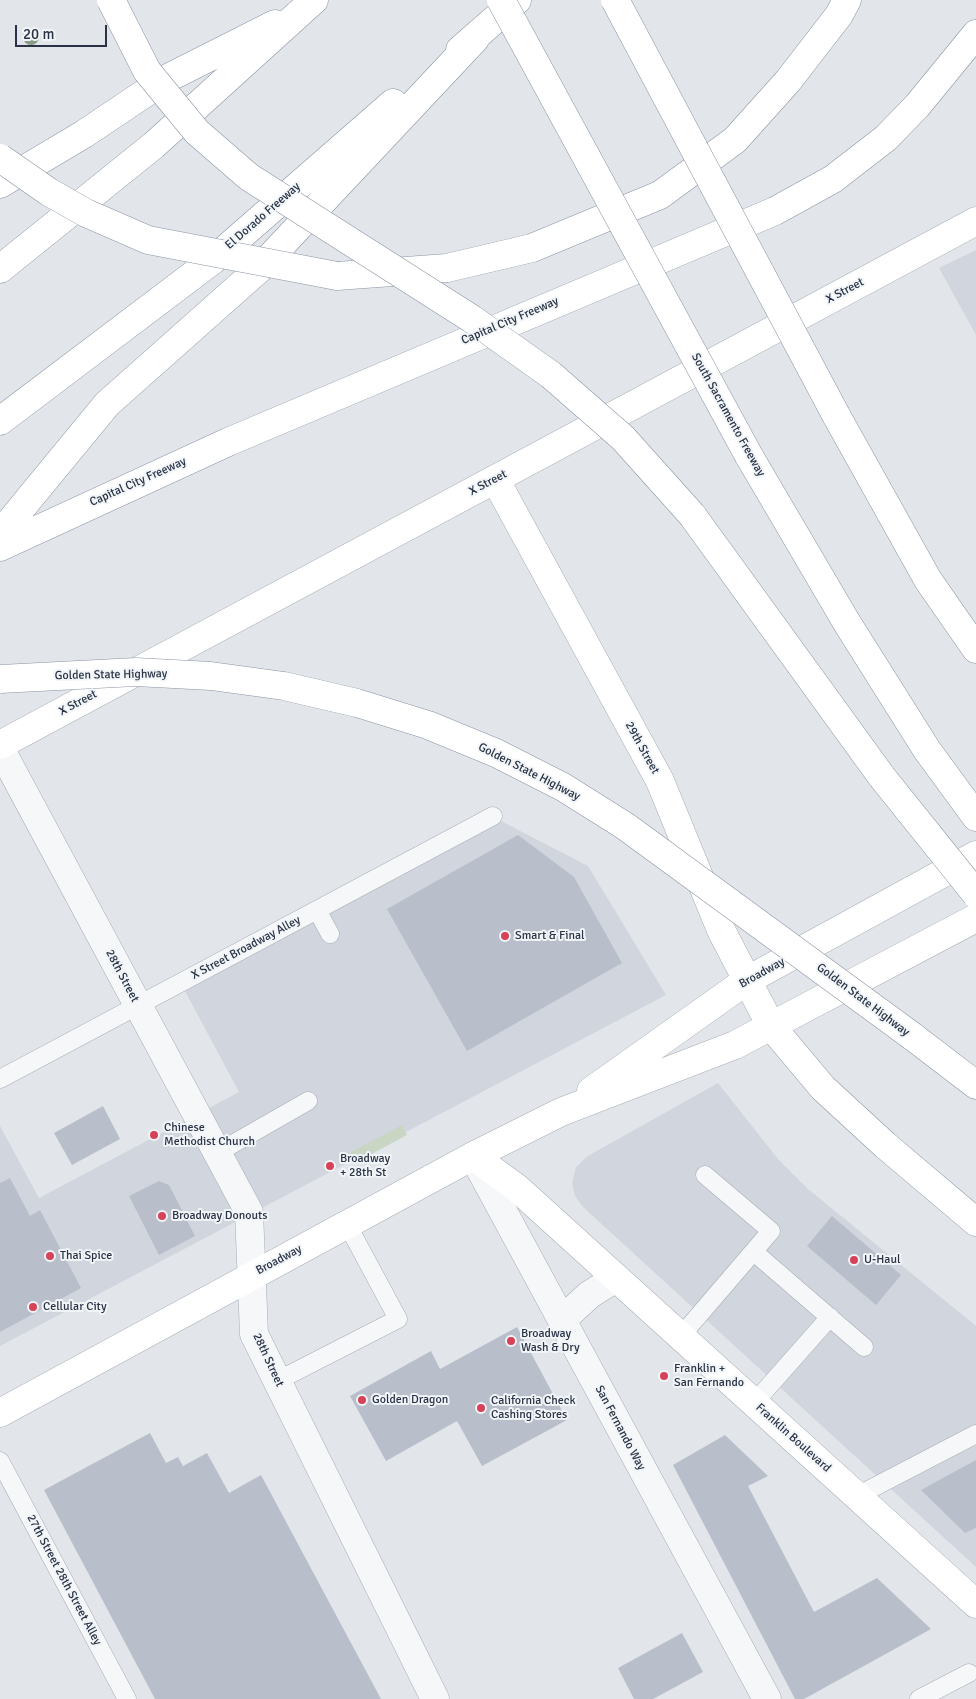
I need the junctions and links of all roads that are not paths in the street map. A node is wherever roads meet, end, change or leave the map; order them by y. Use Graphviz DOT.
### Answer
graph roads {
  1 [pos="111,0"];
  2 [pos="502,0"];
  3 [pos="517,0"];
  4 [pos="615,0"];
  5 [pos="847,0"];
  6 [pos="311,4"];
  7 [pos="976,34"];
  8 [pos="475,38"];
  9 [pos="0,158"];
  10 [pos="0,184"];
  11 [pos="976,221"];
  12 [pos="0,268"];
  13 [pos="0,421"];
  14 [pos="495,479"];
  15 [pos="0,534"];
  16 [pos="0,547"];
  17 [pos="976,650"];
  18 [pos="0,679"];
  19 [pos="0,747"];
  20 [pos="492,816"];
  21 [pos="976,817"];
  22 [pos="976,855"];
  23 [pos="976,894"];
  24 [pos="317,910"];
  25 [pos="976,918"];
  26 [pos="330,934"];
  27 [pos="746,981"];
  28 [pos="138,1006"];
  29 [pos="771,1026"];
  30 [pos="0,1079"];
  31 [pos="976,1085"];
  32 [pos="308,1101"];
  33 [pos="561,1112"];
  34 [pos="216,1152"];
  35 [pos="473,1156"];
  36 [pos="705,1175"];
  37 [pos="976,1222"];
  38 [pos="347,1224"];
  39 [pos="754,1252"];
  40 [pos="251,1276"];
  41 [pos="616,1278"];
  42 [pos="830,1317"];
  43 [pos="562,1320"];
  44 [pos="681,1336"];
  45 [pos="864,1346"];
  46 [pos="277,1381"];
  47 [pos="754,1403"];
  48 [pos="0,1413"];
  49 [pos="976,1434"];
  50 [pos="0,1461"];
  51 [pos="857,1496"];
  52 [pos="976,1604"];
  53 [pos="974,1674"];
  54 [pos="127,1699"];
  55 [pos="435,1699"];
  56 [pos="767,1699"];
  57 [pos="919,1699"];
  1 -- 23 [label="main road, bridge"];
  2 -- 21 [label="main road, South Sacramento Freeway, bridge"];
  3 -- 8 [label="main road, El Dorado Freeway"];
  4 -- 17 [label="main road, bridge"];
  5 -- 9 [label="main road, bridge"];
  6 -- 10 [label="main road"];
  6 -- 12 [label="main road"];
  7 -- 16 [label="main road, Capital City Freeway"];
  8 -- 13 [label="main road, El Dorado Freeway"];
  8 -- 15 [label="main road"];
  11 -- 14 [label="main road, X Street"];
  14 -- 19 [label="main road, X Street"];
  14 -- 27 [label="main road, 29th Street"];
  18 -- 31 [label="main road, Golden State Highway, bridge"];
  19 -- 28 [label="street, 28th Street"];
  20 -- 24 [label="lane, X Street Broadway Alley"];
  22 -- 27 [label="main road, Broadway"];
  24 -- 26 [label="lane"];
  24 -- 28 [label="lane, X Street Broadway Alley"];
  25 -- 29 [label="main road, Broadway"];
  27 -- 29 [label="main road, 29th Street"];
  27 -- 33 [label="main road, Broadway"];
  28 -- 30 [label="lane, X Street Broadway Alley"];
  28 -- 34 [label="street, 28th Street"];
  29 -- 33 [label="main road, Broadway"];
  29 -- 37 [label="main road, 29th Street"];
  32 -- 34 [label="lane"];
  33 -- 35 [label="main road, Broadway"];
  34 -- 40 [label="street, 28th Street"];
  35 -- 38 [label="main road, Broadway"];
  35 -- 41 [label="main road, Franklin Boulevard"];
  35 -- 43 [label="street, San Fernando Way"];
  36 -- 39 [label="lane"];
  38 -- 40 [label="main road, Broadway"];
  38 -- 46 [label="lane"];
  39 -- 42 [label="lane"];
  39 -- 44 [label="lane"];
  40 -- 46 [label="street, 28th Street"];
  40 -- 48 [label="main road, Broadway"];
  41 -- 43 [label="street"];
  41 -- 44 [label="main road, Franklin Boulevard"];
  42 -- 45 [label="lane"];
  42 -- 47 [label="lane"];
  43 -- 56 [label="street, San Fernando Way"];
  44 -- 47 [label="main road, Franklin Boulevard"];
  46 -- 55 [label="street, 28th Street"];
  47 -- 51 [label="main road, Franklin Boulevard"];
  49 -- 51 [label="lane"];
  50 -- 54 [label="lane, 27th Street 28th Street Alley"];
  51 -- 52 [label="main road, Franklin Boulevard"];
  53 -- 57 [label="lane"];
}
